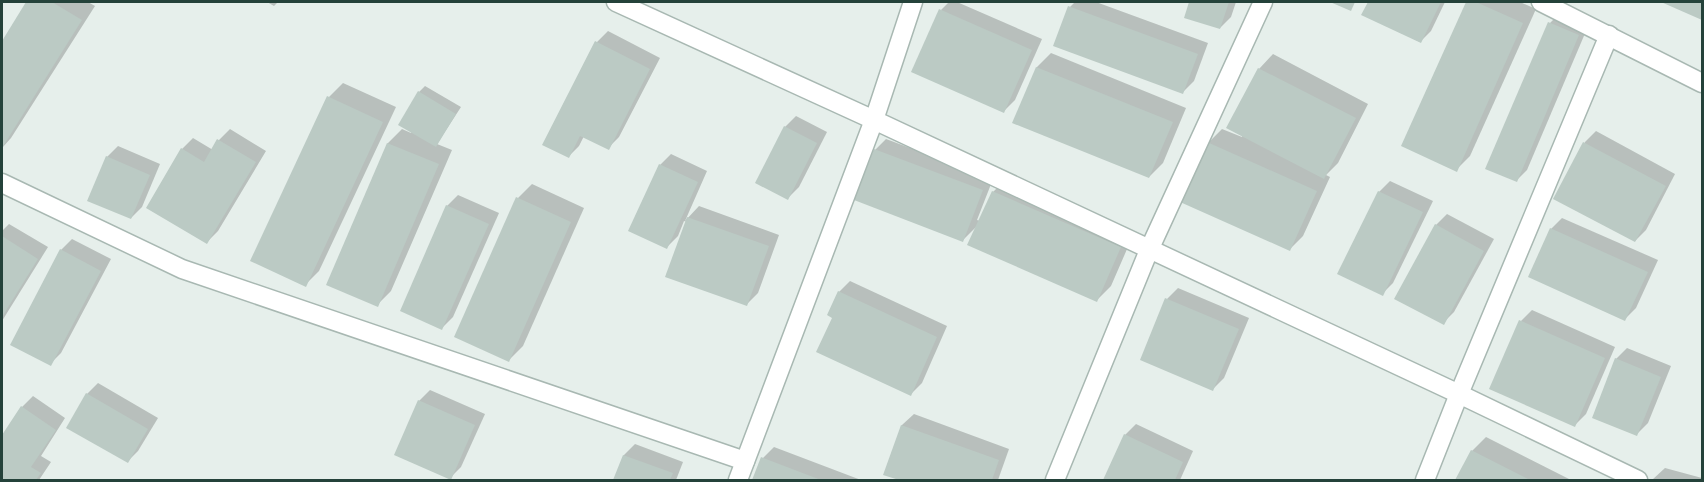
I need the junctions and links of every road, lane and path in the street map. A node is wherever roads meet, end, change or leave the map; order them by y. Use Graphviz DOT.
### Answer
graph roads {
  1 [pos="616,2"];
  2 [pos="913,2"];
  3 [pos="1263,2"];
  4 [pos="1541,2"];
  5 [pos="1609,35"];
  6 [pos="1702,82"];
  7 [pos="874,120"];
  8 [pos="2,183"];
  9 [pos="1149,250"];
  10 [pos="1459,394"];
  11 [pos="745,461"];
  12 [pos="738,480"];
  13 [pos="1055,480"];
  14 [pos="1425,480"];
  15 [pos="1638,480"];
  1 -- 7 [label="street"];
  2 -- 7 [label="street"];
  3 -- 9 [label="street"];
  4 -- 5 [label="street"];
  5 -- 6 [label="street"];
  5 -- 10 [label="street"];
  7 -- 9 [label="street"];
  7 -- 11 [label="street"];
  8 -- 11 [label="street"];
  9 -- 10 [label="street"];
  9 -- 13 [label="street"];
  10 -- 14 [label="street"];
  10 -- 15 [label="street"];
  11 -- 12 [label="street"];
}
